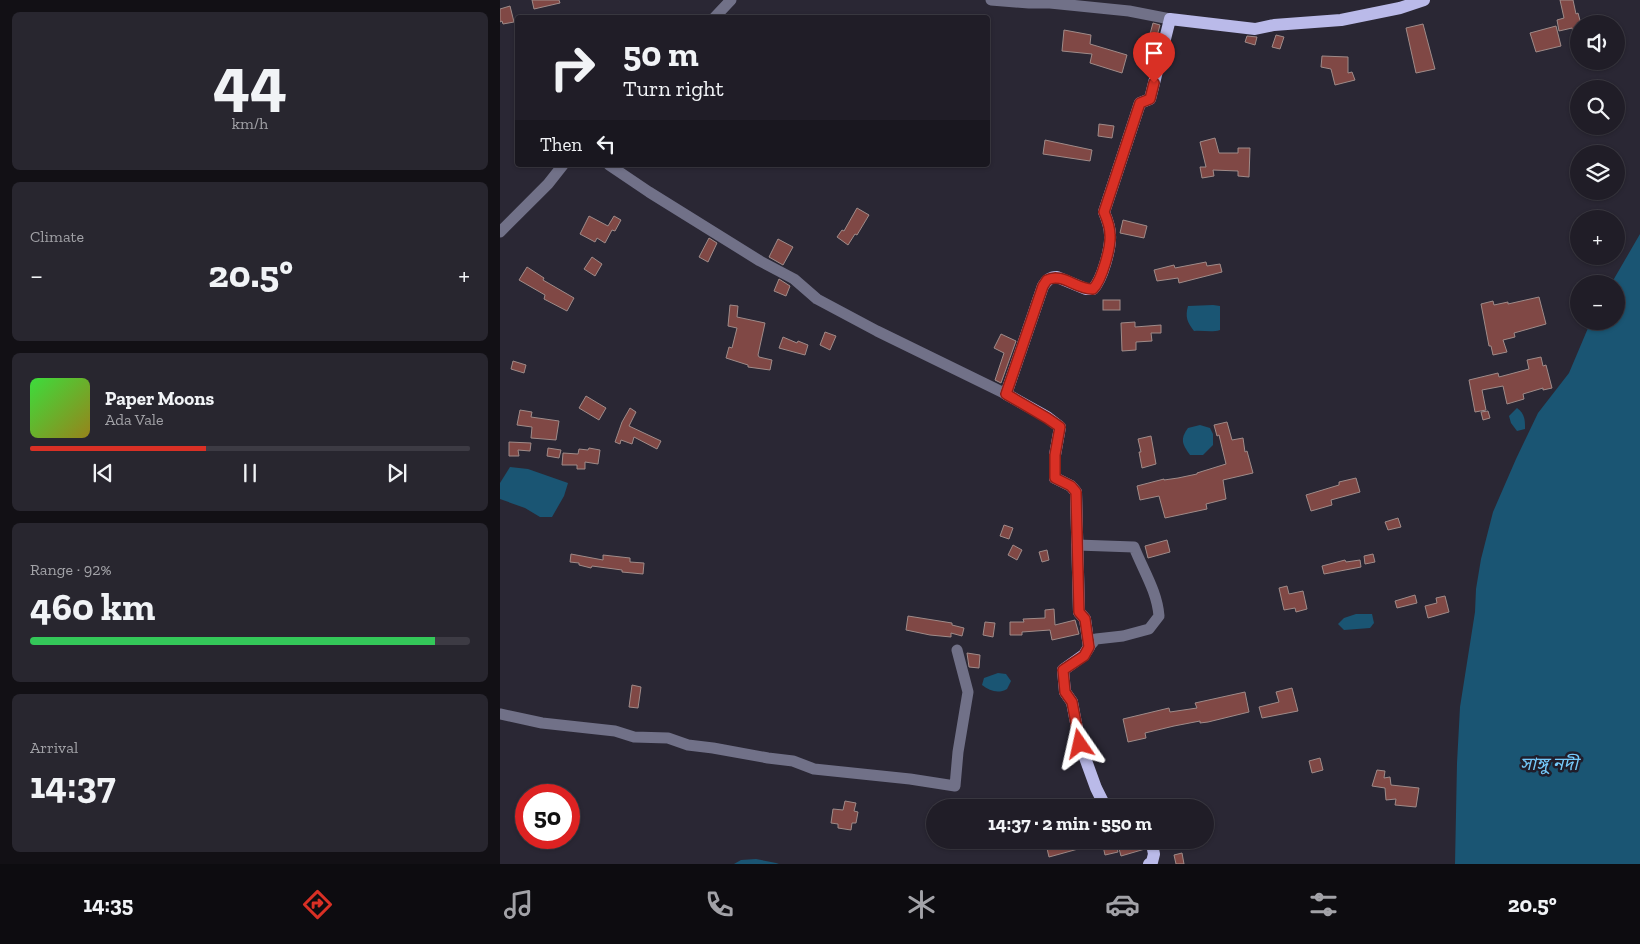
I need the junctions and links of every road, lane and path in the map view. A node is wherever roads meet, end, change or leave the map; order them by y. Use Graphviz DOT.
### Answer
graph roads {
  1 [pos="731,0"];
  2 [pos="991,0"];
  3 [pos="1424,0"];
  4 [pos="717,15"];
  5 [pos="1170,18"];
  6 [pos="561,167"];
  7 [pos="613,167"];
  8 [pos="500,232"];
  9 [pos="1006,394"];
  10 [pos="1077,545"];
  11 [pos="1089,647"];
  12 [pos="957,650"];
  13 [pos="500,714"];
  14 [pos="1102,799"];
  15 [pos="1153,849"];
  16 [pos="1149,864"];
  1 -- 4 [label="street"];
  2 -- 5 [label="street"];
  3 -- 5 [label="main road"];
  5 -- 9 [label="main road"];
  6 -- 8 [label="street"];
  7 -- 9 [label="street"];
  9 -- 10 [label="main road"];
  10 -- 11 [label="main road"];
  10 -- 11 [label="street"];
  11 -- 14 [label="main road"];
  12 -- 13 [label="street"];
  15 -- 16 [label="main road"];
}
